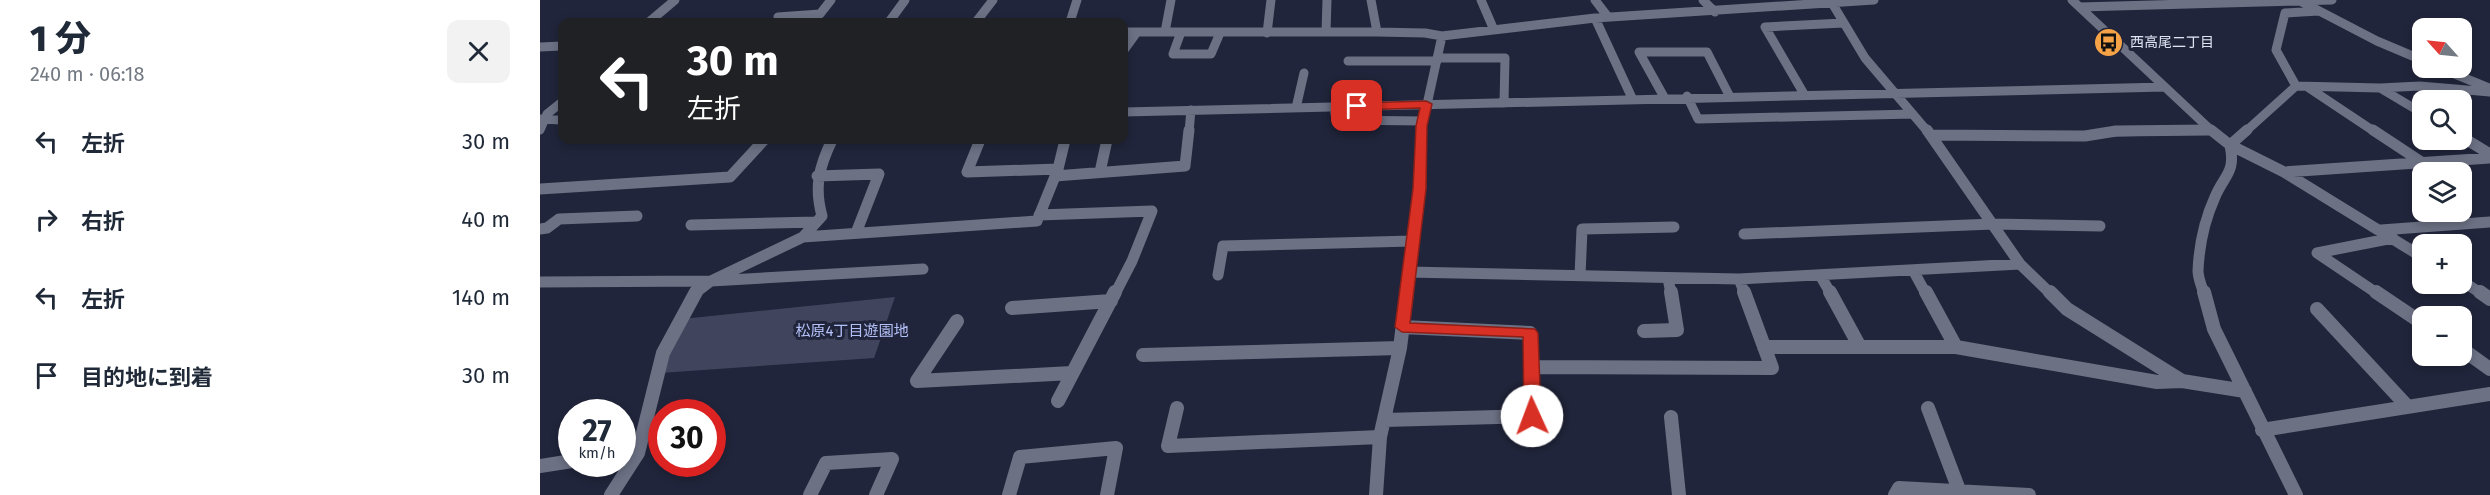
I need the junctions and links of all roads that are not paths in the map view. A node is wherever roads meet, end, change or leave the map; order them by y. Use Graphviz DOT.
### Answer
graph roads {
  1 [pos="675,0"];
  2 [pos="831,0"];
  3 [pos="906,0"];
  4 [pos="993,0"];
  5 [pos="1077,0"];
  6 [pos="1171,0"];
  7 [pos="1271,0"];
  8 [pos="1328,0"];
  9 [pos="1371,0"];
  10 [pos="1481,0"];
  11 [pos="1595,0"];
  12 [pos="1703,0"];
  13 [pos="1773,0"];
  14 [pos="1874,0"];
  15 [pos="2072,0"];
  16 [pos="2299,0"];
  17 [pos="2332,0"];
  18 [pos="1837,2"];
  19 [pos="1781,7"];
  20 [pos="2080,7"];
  21 [pos="2318,11"];
  22 [pos="1714,12"];
  23 [pos="778,17"];
  24 [pos="1608,17"];
  25 [pos="654,18"];
  26 [pos="892,18"];
  27 [pos="979,18"];
  28 [pos="1071,18"];
  29 [pos="1595,18"];
  30 [pos="1843,23"];
  31 [pos="1494,30"];
  32 [pos="1128,32"];
  33 [pos="1137,32"];
  34 [pos="1165,32"];
  35 [pos="1181,32"];
  36 [pos="1326,32"];
  37 [pos="1377,32"];
  38 [pos="1220,33"];
  39 [pos="1267,33"];
  40 [pos="1442,36"];
  41 [pos="1128,44"];
  42 [pos="558,46"];
  43 [pos="540,47"];
  44 [pos="2412,56"];
  45 [pos="1437,59"];
  46 [pos="1348,61"];
  47 [pos="1304,73"];
  48 [pos="2463,78"];
  49 [pos="2296,86"];
  50 [pos="2165,87"];
  51 [pos="2309,88"];
  52 [pos="2380,88"];
  53 [pos="2490,90"];
  54 [pos="1894,93"];
  55 [pos="1804,94"];
  56 [pos="1730,95"];
  57 [pos="1687,96"];
  58 [pos="1664,97"];
  59 [pos="1632,98"];
  60 [pos="1504,103"];
  61 [pos="1426,104"];
  62 [pos="558,106"];
  63 [pos="1334,107"];
  64 [pos="2412,107"];
  65 [pos="1296,108"];
  66 [pos="1191,110"];
  67 [pos="1128,112"];
  68 [pos="1913,114"];
  69 [pos="558,121"];
  70 [pos="1423,121"];
  71 [pos="541,123"];
  72 [pos="2211,130"];
  73 [pos="1931,135"];
  74 [pos="760,144"];
  75 [pos="830,144"];
  76 [pos="978,144"];
  77 [pos="1064,144"];
  78 [pos="1106,144"];
  79 [pos="2472,144"];
  80 [pos="2230,145"];
  81 [pos="2490,156"];
  82 [pos="2421,162"];
  83 [pos="2433,162"];
  84 [pos="2412,164"];
  85 [pos="1056,172"];
  86 [pos="1100,172"];
  87 [pos="2284,172"];
  88 [pos="817,176"];
  89 [pos="540,189"];
  90 [pos="1039,215"];
  91 [pos="636,216"];
  92 [pos="816,222"];
  93 [pos="2490,222"];
  94 [pos="1993,224"];
  95 [pos="691,225"];
  96 [pos="2100,226"];
  97 [pos="1674,227"];
  98 [pos="540,229"];
  99 [pos="2380,230"];
  100 [pos="856,233"];
  101 [pos="1744,234"];
  102 [pos="803,237"];
  103 [pos="2393,238"];
  104 [pos="1412,241"];
  105 [pos="2412,250"];
  106 [pos="2020,264"];
  107 [pos="923,269"];
  108 [pos="1912,270"];
  109 [pos="1408,272"];
  110 [pos="1218,275"];
  111 [pos="1820,275"];
  112 [pos="1580,276"];
  113 [pos="1668,278"];
  114 [pos="1739,279"];
  115 [pos="711,281"];
  116 [pos="540,282"];
  117 [pos="2472,287"];
  118 [pos="2488,296"];
  119 [pos="1111,301"];
  120 [pos="1011,308"];
  121 [pos="2317,309"];
  122 [pos="2412,316"];
  123 [pos="957,321"];
  124 [pos="1402,327"];
  125 [pos="1644,331"];
  126 [pos="1764,347"];
  127 [pos="1860,347"];
  128 [pos="1956,347"];
  129 [pos="1400,348"];
  130 [pos="1143,355"];
  131 [pos="2472,357"];
  132 [pos="1531,367"];
  133 [pos="2490,369"];
  134 [pos="1072,374"];
  135 [pos="2181,381"];
  136 [pos="2245,391"];
  137 [pos="2487,398"];
  138 [pos="1058,401"];
  139 [pos="2408,406"];
  140 [pos="1177,408"];
  141 [pos="1928,408"];
  142 [pos="1671,417"];
  143 [pos="1384,420"];
  144 [pos="2262,430"];
  145 [pos="636,436"];
  146 [pos="1380,437"];
  147 [pos="558,464"];
  148 [pos="540,466"];
  149 [pos="619,477"];
  150 [pos="1959,490"];
  151 [pos="2009,494"];
  152 [pos="611,495"];
  153 [pos="810,495"];
  154 [pos="876,495"];
  155 [pos="1009,495"];
  156 [pos="1107,495"];
  157 [pos="1376,495"];
  158 [pos="1679,495"];
  159 [pos="1896,495"];
  160 [pos="2029,495"];
  161 [pos="2296,495"];
  1 -- 25 [label="street"];
  2 -- 23 [label="street"];
  3 -- 26 [label="street"];
  4 -- 27 [label="street"];
  5 -- 28 [label="street"];
  6 -- 34 [label="street"];
  7 -- 39 [label="street"];
  8 -- 36 [label="street"];
  9 -- 37 [label="street"];
  10 -- 31 [label="street"];
  11 -- 24 [label="street"];
  12 -- 22 [label="street"];
  13 -- 19 [label="street"];
  14 -- 18 [label="street"];
  15 -- 20 [label="street"];
  16 -- 17 [label="street"];
  16 -- 20 [label="street"];
  16 -- 21 [label="street"];
  18 -- 19 [label="street"];
  18 -- 30 [label="street"];
  19 -- 22 [label="street"];
  20 -- 50 [label="street"];
  21 -- 44 [label="street"];
  21 -- 49 [label="street"];
  22 -- 24 [label="street"];
  24 -- 29 [label="street"];
  29 -- 31 [label="street"];
  29 -- 59 [label="street"];
  30 -- 54 [label="street"];
  30 -- 55 [label="street"];
  31 -- 40 [label="street"];
  32 -- 33 [label="street"];
  33 -- 34 [label="street"];
  33 -- 41 [label="street"];
  34 -- 35 [label="street"];
  35 -- 38 [label="street"];
  35 -- 38 [label="street"];
  36 -- 37 [label="street"];
  36 -- 39 [label="street"];
  37 -- 40 [label="street"];
  38 -- 39 [label="street"];
  40 -- 45 [label="street"];
  42 -- 43 [label="street"];
  45 -- 46 [label="street"];
  45 -- 60 [label="street"];
  45 -- 61 [label="street"];
  47 -- 65 [label="street"];
  48 -- 53 [label="street"];
  49 -- 51 [label="street"];
  49 -- 80 [label="street"];
  50 -- 54 [label="street"];
  50 -- 72 [label="street"];
  51 -- 52 [label="street"];
  51 -- 82 [label="street"];
  52 -- 53 [label="street"];
  52 -- 64 [label="street"];
  54 -- 55 [label="street"];
  54 -- 68 [label="street"];
  55 -- 56 [label="street"];
  56 -- 57 [label="street"];
  56 -- 58 [label="street"];
  57 -- 58 [label="street"];
  57 -- 68 [label="street"];
  58 -- 59 [label="street"];
  59 -- 60 [label="street"];
  60 -- 61 [label="street"];
  61 -- 63 [label="street"];
  61 -- 70 [label="street"];
  62 -- 71 [label="street"];
  63 -- 65 [label="street"];
  63 -- 70 [label="street"];
  65 -- 66 [label="street"];
  66 -- 67 [label="street"];
  66 -- 86 [label="street"];
  68 -- 73 [label="street"];
  69 -- 71 [label="street"];
  70 -- 104 [label="street"];
  72 -- 73 [label="street"];
  72 -- 80 [label="street"];
  73 -- 94 [label="street"];
  74 -- 89 [label="street"];
  75 -- 88 [label="street"];
  76 -- 85 [label="street"];
  77 -- 85 [label="street"];
  78 -- 86 [label="street"];
  79 -- 81 [label="street"];
  80 -- 87 [label="street"];
  80 -- 136 [label="street"];
  81 -- 83 [label="street"];
  84 -- 87 [label="street"];
  85 -- 86 [label="street"];
  85 -- 90 [label="street"];
  87 -- 99 [label="street"];
  88 -- 92 [label="street"];
  88 -- 100 [label="street"];
  90 -- 100 [label="street"];
  90 -- 119 [label="street"];
  91 -- 98 [label="street"];
  92 -- 95 [label="street"];
  92 -- 102 [label="street"];
  93 -- 99 [label="street"];
  94 -- 96 [label="street"];
  94 -- 101 [label="street"];
  94 -- 106 [label="street"];
  97 -- 112 [label="street"];
  99 -- 103 [label="street"];
  100 -- 102 [label="street"];
  102 -- 115 [label="street"];
  103 -- 105 [label="street"];
  103 -- 122 [label="street"];
  104 -- 109 [label="street"];
  104 -- 110 [label="street"];
  106 -- 108 [label="street"];
  106 -- 135 [label="street"];
  107 -- 115 [label="street"];
  108 -- 111 [label="street"];
  108 -- 128 [label="street"];
  109 -- 112 [label="street"];
  109 -- 124 [label="street"];
  111 -- 114 [label="street"];
  111 -- 127 [label="street"];
  112 -- 113 [label="street"];
  113 -- 114 [label="street"];
  113 -- 125 [label="street"];
  114 -- 126 [label="street"];
  115 -- 116 [label="street"];
  115 -- 145 [label="street"];
  117 -- 118 [label="street"];
  119 -- 120 [label="street"];
  119 -- 134 [label="street"];
  121 -- 139 [label="street"];
  123 -- 134 [label="street"];
  124 -- 129 [label="street"];
  124 -- 132 [label="street"];
  126 -- 127 [label="street"];
  126 -- 132 [label="street"];
  127 -- 128 [label="street"];
  128 -- 135 [label="street"];
  129 -- 130 [label="street"];
  129 -- 143 [label="street"];
  131 -- 133 [label="street"];
  132 -- 143 [label="street"];
  134 -- 138 [label="street"];
  135 -- 136 [label="street"];
  136 -- 144 [label="street"];
  137 -- 139 [label="street"];
  139 -- 144 [label="street"];
  140 -- 146 [label="street"];
  141 -- 150 [label="street"];
  142 -- 158 [label="street"];
  143 -- 146 [label="street"];
  144 -- 161 [label="street"];
  146 -- 157 [label="street"];
  147 -- 148 [label="street"];
  149 -- 152 [label="street"];
  150 -- 151 [label="street"];
  150 -- 159 [label="street"];
  151 -- 160 [label="street"];
  153 -- 154 [label="street"];
  155 -- 156 [label="street"];
}
